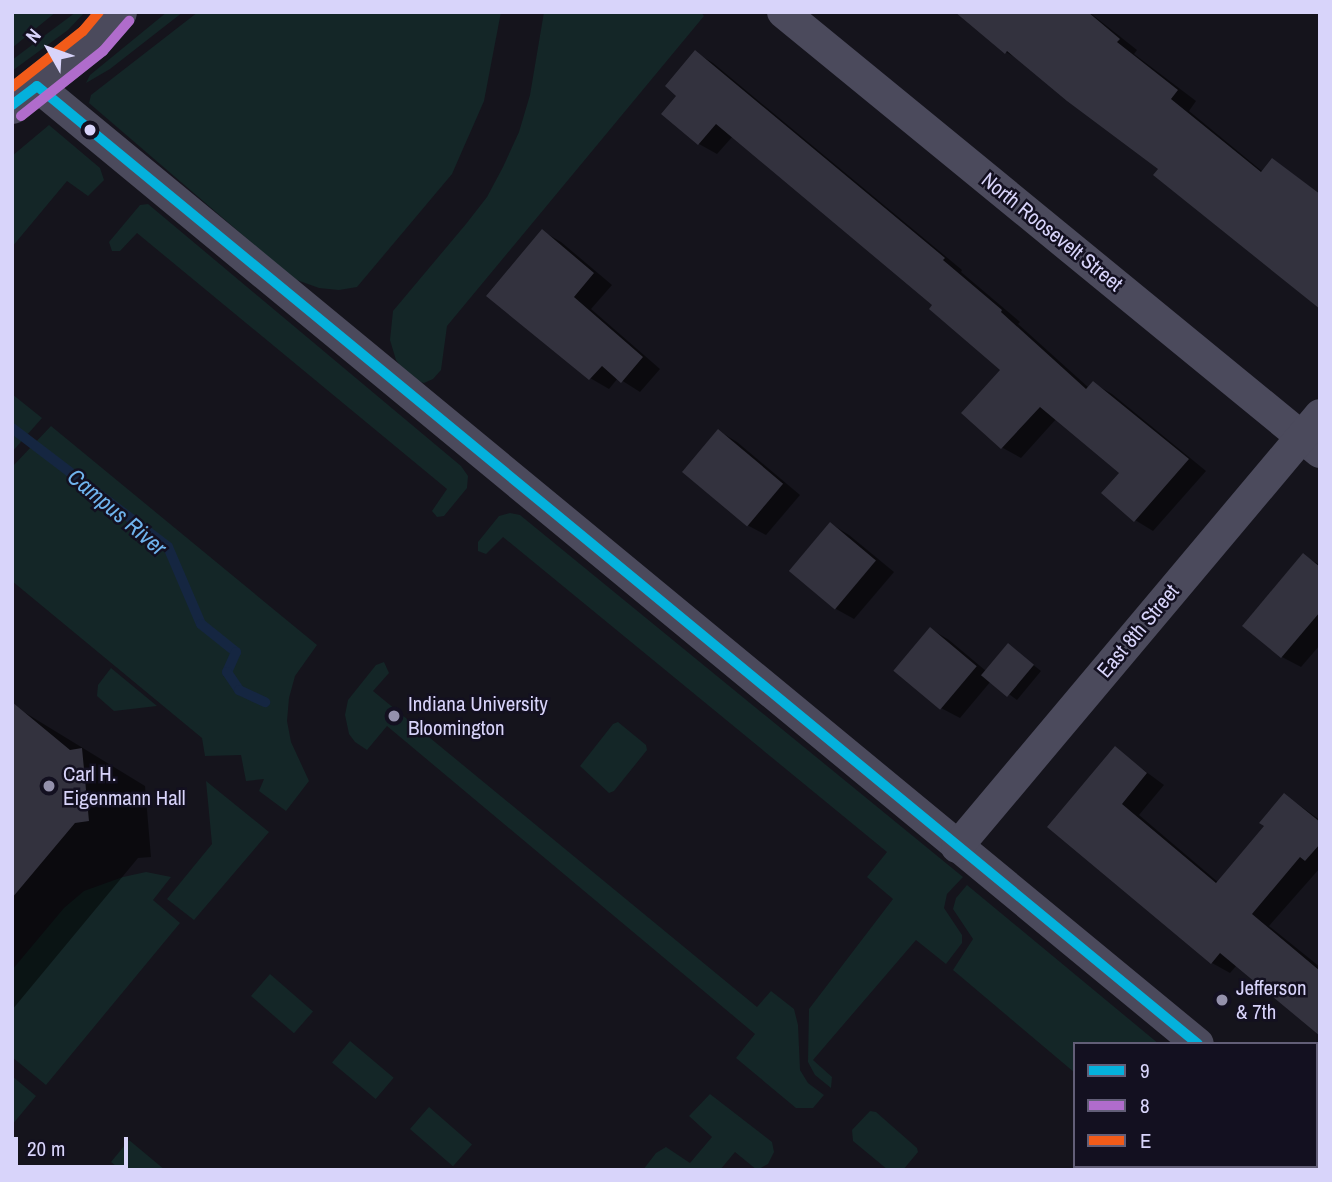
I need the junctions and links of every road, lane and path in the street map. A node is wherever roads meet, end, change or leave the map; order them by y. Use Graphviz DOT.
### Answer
graph roads {
  1 [pos="118,12"];
  2 [pos="783,12"];
  3 [pos="24,95"];
  4 [pos="1314,435"];
  5 [pos="957,847"];
  6 [pos="1196,1042"];
  1 -- 3 [label="street"];
  2 -- 4 [label="street, North Roosevelt Street"];
  3 -- 5 [label="street"];
  4 -- 5 [label="street, East 8th Street"];
  5 -- 6 [label="street"];
}
